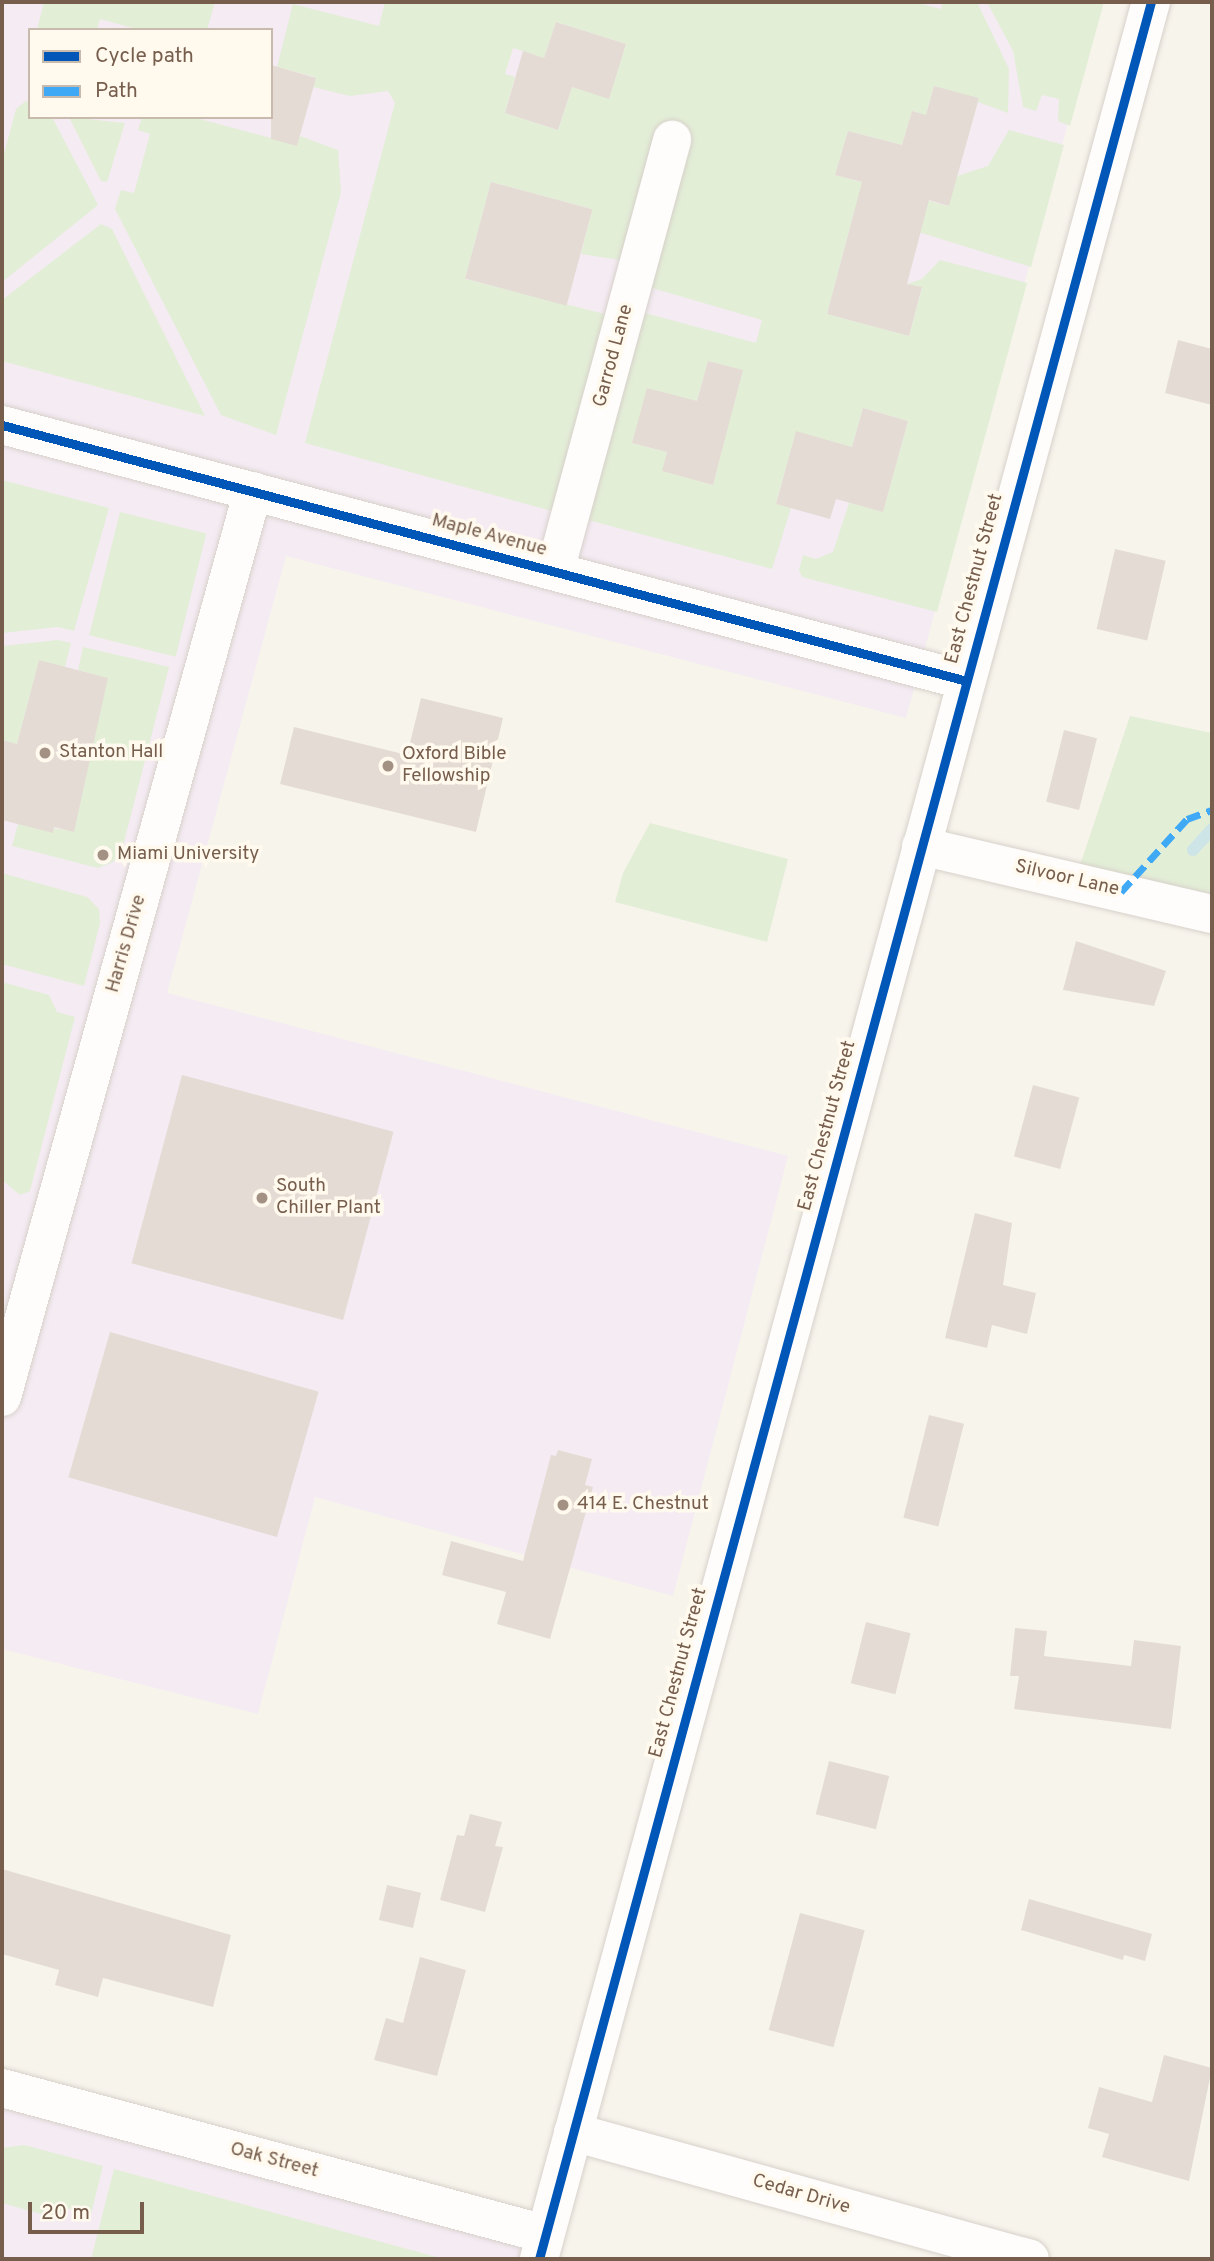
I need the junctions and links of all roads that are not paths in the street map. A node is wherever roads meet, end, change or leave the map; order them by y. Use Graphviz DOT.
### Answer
graph roads {
  1 [pos="1152,2"];
  2 [pos="672,140"];
  3 [pos="2,425"];
  4 [pos="253,491"];
  5 [pos="555,571"];
  6 [pos="967,681"];
  7 [pos="921,846"];
  8 [pos="1212,914"];
  9 [pos="2,1396"];
  10 [pos="2,2088"];
  11 [pos="573,2132"];
  12 [pos="542,2247"];
  13 [pos="1030,2259"];
  1 -- 6 [label="street, East Chestnut Street"];
  2 -- 5 [label="street, Garrod Lane"];
  3 -- 4 [label="street, Maple Avenue"];
  4 -- 5 [label="street, Maple Avenue"];
  4 -- 9 [label="street, Harris Drive"];
  5 -- 6 [label="street, Maple Avenue"];
  6 -- 7 [label="street, East Chestnut Street"];
  7 -- 8 [label="street, Silvoor Lane"];
  7 -- 11 [label="street, East Chestnut Street"];
  10 -- 12 [label="street, Oak Street"];
  11 -- 12 [label="street, East Chestnut Street"];
  11 -- 13 [label="street, Cedar Drive"];
}
